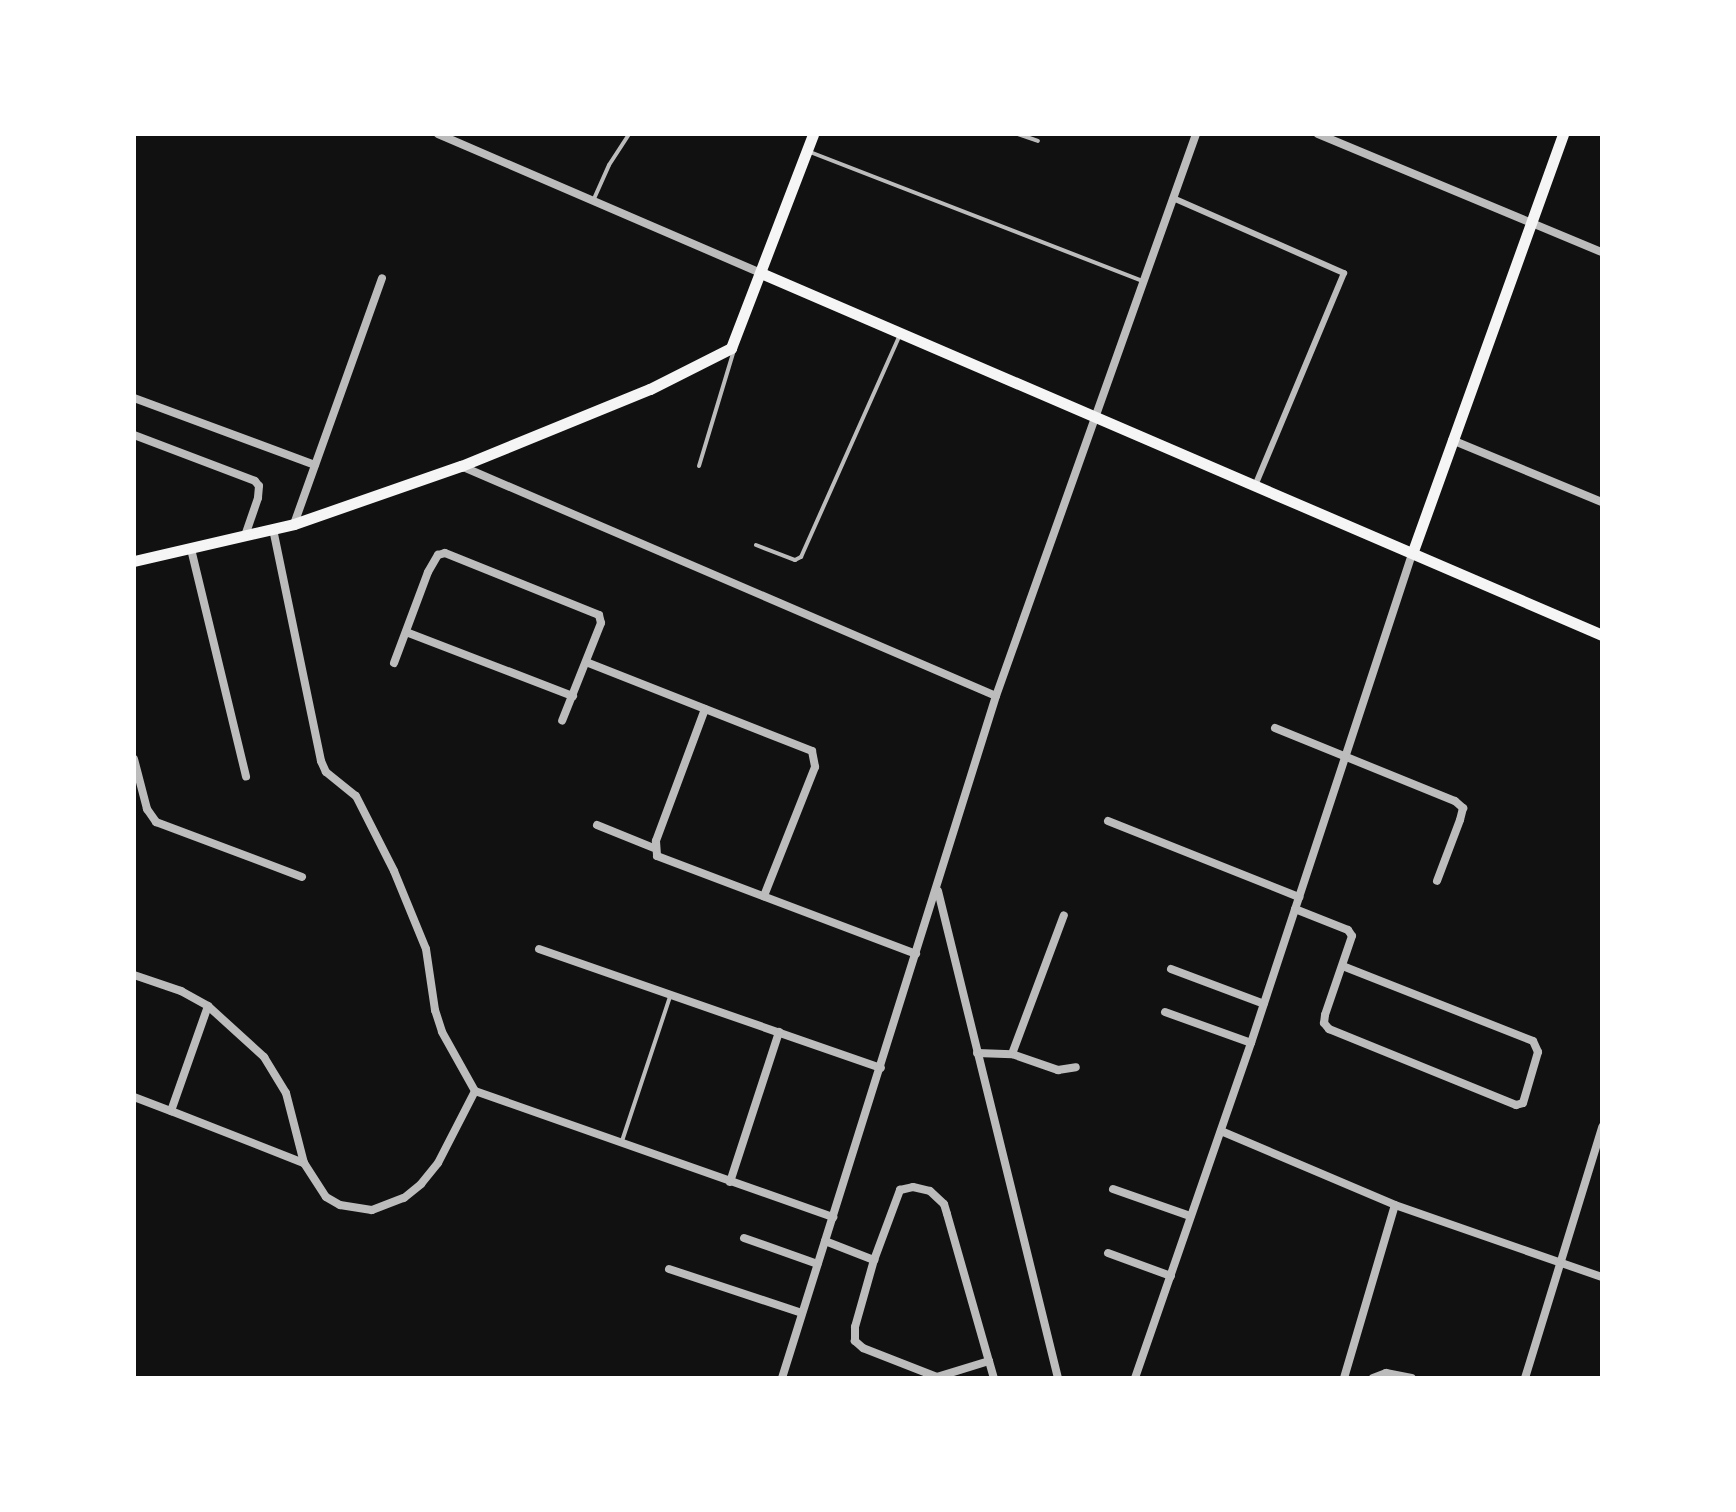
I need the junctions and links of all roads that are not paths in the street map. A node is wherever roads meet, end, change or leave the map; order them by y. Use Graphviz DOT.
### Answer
graph roads {
  1 [pos="438,134"];
  2 [pos="629,134"];
  3 [pos="813,134"];
  4 [pos="1018,134"];
  5 [pos="1196,134"];
  6 [pos="1318,134"];
  7 [pos="1563,134"];
  8 [pos="1038,141"];
  9 [pos="807,150"];
  10 [pos="1173,198"];
  11 [pos="593,201"];
  12 [pos="1531,221"];
  13 [pos="1602,252"];
  14 [pos="761,273"];
  15 [pos="382,278"];
  16 [pos="1143,281"];
  17 [pos="900,333"];
  18 [pos="736,342"];
  19 [pos="134,398"];
  20 [pos="1094,413"];
  21 [pos="134,435"];
  22 [pos="1452,440"];
  23 [pos="315,465"];
  24 [pos="461,466"];
  25 [pos="699,466"];
  26 [pos="1256,483"];
  27 [pos="1602,502"];
  28 [pos="294,524"];
  29 [pos="273,529"];
  30 [pos="245,535"];
  31 [pos="756,545"];
  32 [pos="191,549"];
  33 [pos="1413,551"];
  34 [pos="134,561"];
  35 [pos="406,632"];
  36 [pos="1602,635"];
  37 [pos="586,662"];
  38 [pos="394,663"];
  39 [pos="573,696"];
  40 [pos="996,696"];
  41 [pos="705,709"];
  42 [pos="562,721"];
  43 [pos="1275,728"];
  44 [pos="1346,756"];
  45 [pos="134,759"];
  46 [pos="246,776"];
  47 [pos="1108,821"];
  48 [pos="597,825"];
  49 [pos="654,848"];
  50 [pos="302,877"];
  51 [pos="1437,881"];
  52 [pos="938,890"];
  53 [pos="764,896"];
  54 [pos="1299,897"];
  55 [pos="1295,909"];
  56 [pos="1064,915"];
  57 [pos="539,949"];
  58 [pos="916,954"];
  59 [pos="1343,966"];
  60 [pos="1171,969"];
  61 [pos="134,975"];
  62 [pos="671,995"];
  63 [pos="1264,1004"];
  64 [pos="208,1006"];
  65 [pos="1165,1012"];
  66 [pos="779,1032"];
  67 [pos="1251,1043"];
  68 [pos="977,1053"];
  69 [pos="1012,1054"];
  70 [pos="1076,1067"];
  71 [pos="881,1068"];
  72 [pos="475,1091"];
  73 [pos="134,1097"];
  74 [pos="171,1111"];
  75 [pos="1602,1127"];
  76 [pos="1221,1131"];
  77 [pos="621,1144"];
  78 [pos="304,1163"];
  79 [pos="730,1182"];
  80 [pos="1113,1189"];
  81 [pos="1395,1205"];
  82 [pos="1190,1216"];
  83 [pos="833,1217"];
  84 [pos="744,1238"];
  85 [pos="825,1241"];
  86 [pos="1108,1253"];
  87 [pos="874,1260"];
  88 [pos="1561,1263"];
  89 [pos="818,1264"];
  90 [pos="669,1269"];
  91 [pos="1171,1276"];
  92 [pos="1602,1277"];
  93 [pos="802,1313"];
  94 [pos="989,1361"];
  95 [pos="782,1378"];
  96 [pos="994,1378"];
  97 [pos="1058,1378"];
  98 [pos="1135,1378"];
  99 [pos="1344,1378"];
  100 [pos="1373,1378"];
  101 [pos="1412,1378"];
  102 [pos="1525,1378"];
  1 -- 11 [label="street"];
  2 -- 11 [label="lane"];
  3 -- 9 [label="main road"];
  4 -- 8 [label="lane"];
  5 -- 10 [label="street"];
  6 -- 12 [label="street"];
  7 -- 12 [label="main road"];
  9 -- 14 [label="main road"];
  9 -- 16 [label="lane"];
  10 -- 16 [label="street"];
  10 -- 26 [label="street"];
  11 -- 14 [label="street"];
  12 -- 13 [label="street"];
  12 -- 22 [label="main road"];
  14 -- 17 [label="main road"];
  14 -- 18 [label="main road"];
  15 -- 23 [label="street"];
  16 -- 20 [label="street"];
  17 -- 20 [label="main road"];
  17 -- 31 [label="lane"];
  18 -- 24 [label="main road"];
  18 -- 25 [label="lane"];
  19 -- 23 [label="street"];
  20 -- 26 [label="main road"];
  20 -- 40 [label="street"];
  21 -- 30 [label="street"];
  22 -- 27 [label="street"];
  22 -- 33 [label="main road"];
  23 -- 28 [label="street"];
  24 -- 28 [label="main road"];
  24 -- 40 [label="street"];
  26 -- 33 [label="main road"];
  28 -- 29 [label="main road"];
  29 -- 30 [label="main road"];
  29 -- 72 [label="street"];
  30 -- 32 [label="main road"];
  32 -- 34 [label="main road"];
  32 -- 46 [label="street"];
  33 -- 36 [label="main road"];
  33 -- 44 [label="street"];
  35 -- 37 [label="street"];
  35 -- 38 [label="street"];
  35 -- 39 [label="street"];
  37 -- 39 [label="street"];
  37 -- 41 [label="street"];
  39 -- 42 [label="street"];
  40 -- 52 [label="street"];
  41 -- 49 [label="street"];
  41 -- 53 [label="street"];
  43 -- 44 [label="street"];
  44 -- 51 [label="street"];
  44 -- 54 [label="street"];
  45 -- 50 [label="street"];
  47 -- 54 [label="street"];
  48 -- 49 [label="street"];
  49 -- 53 [label="street"];
  52 -- 58 [label="street"];
  52 -- 68 [label="street"];
  53 -- 58 [label="street"];
  54 -- 55 [label="street"];
  55 -- 59 [label="street"];
  55 -- 63 [label="street"];
  56 -- 69 [label="street"];
  57 -- 62 [label="street"];
  58 -- 71 [label="street"];
  59 -- 59 [label="street"];
  60 -- 63 [label="street"];
  61 -- 64 [label="street"];
  62 -- 66 [label="street"];
  62 -- 77 [label="lane"];
  63 -- 67 [label="street"];
  64 -- 74 [label="street"];
  64 -- 78 [label="street"];
  65 -- 67 [label="street"];
  66 -- 71 [label="street"];
  66 -- 79 [label="street"];
  67 -- 76 [label="street"];
  68 -- 69 [label="street"];
  68 -- 97 [label="street"];
  69 -- 70 [label="street"];
  71 -- 83 [label="street"];
  72 -- 77 [label="street"];
  72 -- 78 [label="street"];
  73 -- 74 [label="street"];
  74 -- 78 [label="street"];
  75 -- 88 [label="street"];
  76 -- 81 [label="street"];
  76 -- 82 [label="street"];
  77 -- 79 [label="street"];
  79 -- 83 [label="street"];
  80 -- 82 [label="street"];
  81 -- 88 [label="street"];
  81 -- 99 [label="street"];
  82 -- 91 [label="street"];
  83 -- 85 [label="street"];
  84 -- 89 [label="street"];
  85 -- 87 [label="street"];
  85 -- 89 [label="street"];
  86 -- 91 [label="street"];
  87 -- 94 [label="street"];
  87 -- 94 [label="street"];
  88 -- 92 [label="street"];
  88 -- 102 [label="street"];
  89 -- 93 [label="street"];
  90 -- 93 [label="street"];
  91 -- 98 [label="street"];
  93 -- 95 [label="street"];
  94 -- 96 [label="street"];
  100 -- 101 [label="street"];
}
